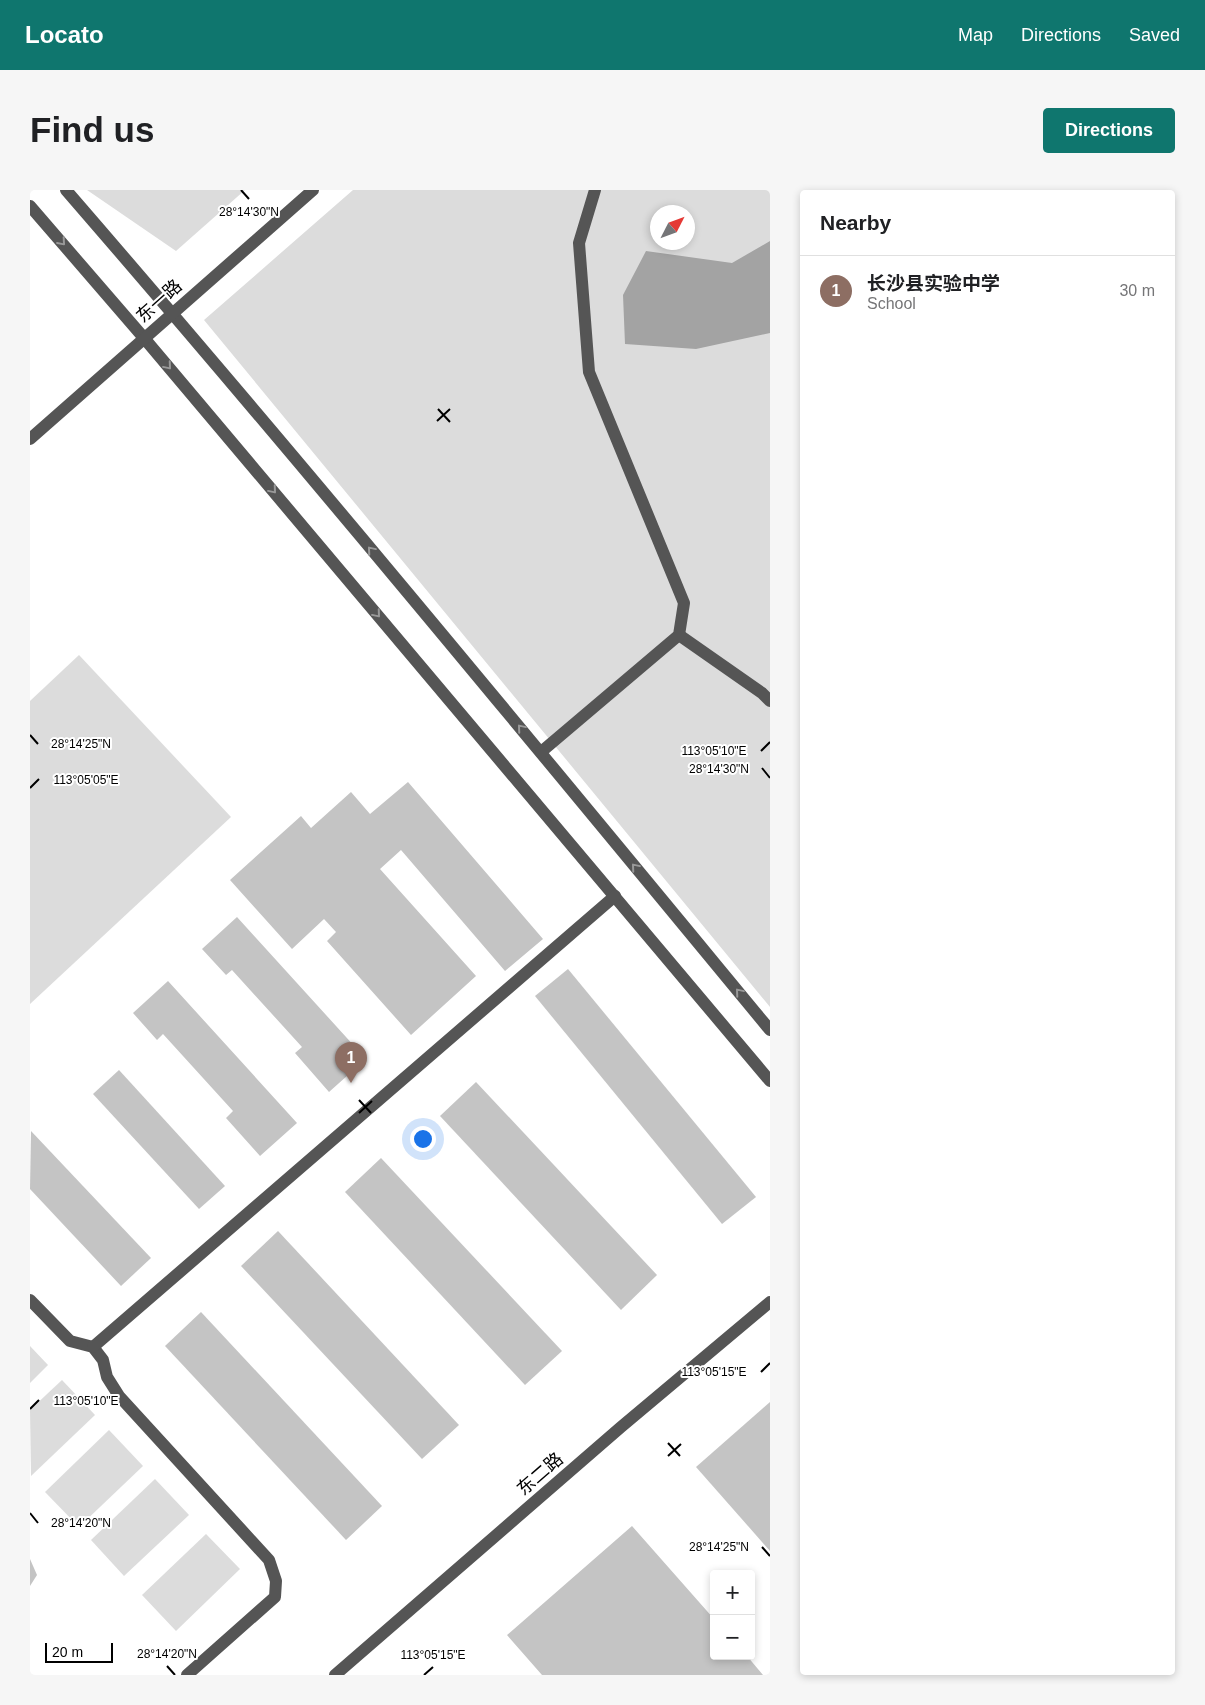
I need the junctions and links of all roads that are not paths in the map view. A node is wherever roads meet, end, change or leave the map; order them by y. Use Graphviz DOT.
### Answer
graph roads {
  1 [pos="66,190"];
  2 [pos="313,190"];
  3 [pos="595,190"];
  4 [pos="30,206"];
  5 [pos="172,313"];
  6 [pos="144,338"];
  7 [pos="30,439"];
  8 [pos="679,635"];
  9 [pos="770,702"];
  10 [pos="541,752"];
  11 [pos="615,896"];
  12 [pos="770,1030"];
  13 [pos="770,1082"];
  14 [pos="30,1300"];
  15 [pos="770,1302"];
  16 [pos="93,1347"];
  17 [pos="187,1675"];
  18 [pos="335,1675"];
  1 -- 5 [label="street"];
  2 -- 5 [label="street, 东一路"];
  3 -- 8 [label="street"];
  4 -- 6 [label="street, one-way"];
  5 -- 6 [label="street, 东一路"];
  10 -- 5 [label="street, one-way"];
  6 -- 7 [label="street, 东一路"];
  6 -- 11 [label="street, one-way"];
  8 -- 9 [label="street"];
  8 -- 10 [label="street"];
  12 -- 10 [label="street, one-way"];
  11 -- 13 [label="street"];
  11 -- 16 [label="street"];
  14 -- 16 [label="street"];
  15 -- 18 [label="street, 东二路"];
  16 -- 17 [label="street"];
}
